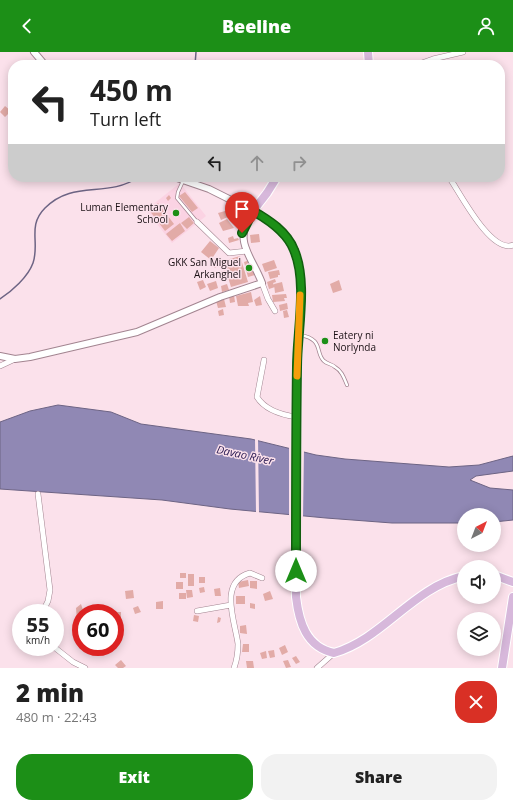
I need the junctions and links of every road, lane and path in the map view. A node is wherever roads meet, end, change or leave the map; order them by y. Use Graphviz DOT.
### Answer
graph roads {
  1 [pos="34,52"];
  2 [pos="463,52"];
  3 [pos="41,60"];
  4 [pos="430,60"];
  5 [pos="183,182"];
  6 [pos="190,182"];
  7 [pos="274,182"];
  8 [pos="452,182"];
  9 [pos="253,211"];
  10 [pos="197,222"];
  11 [pos="513,245"];
  12 [pos="247,251"];
  13 [pos="262,283"];
  14 [pos="275,311"];
  15 [pos="298,335"];
  16 [pos="0,356"];
  17 [pos="15,359"];
  18 [pos="264,360"];
  19 [pos="0,366"];
  20 [pos="347,385"];
  21 [pos="297,417"];
  22 [pos="38,494"];
  23 [pos="262,578"];
  24 [pos="457,578"];
  25 [pos="501,578"];
  26 [pos="513,582"];
  27 [pos="513,597"];
  28 [pos="46,604"];
  29 [pos="231,605"];
  30 [pos="197,611"];
  31 [pos="334,653"];
  32 [pos="64,655"];
  33 [pos="85,668"];
  34 [pos="234,668"];
  35 [pos="317,668"];
  36 [pos="502,668"];
  1 -- 3 [label="street"];
  2 -- 4 [label="street"];
  5 -- 10 [label="lane"];
  6 -- 9 [label="street"];
  7 -- 9 [label="main road"];
  8 -- 11 [label="street"];
  9 -- 12 [label="street"];
  9 -- 15 [label="main road"];
  10 -- 12 [label="street"];
  12 -- 13 [label="street"];
  13 -- 14 [label="street"];
  13 -- 17 [label="street"];
  15 -- 20 [label="lane"];
  15 -- 21 [label="main road"];
  16 -- 17 [label="street"];
  17 -- 19 [label="street"];
  18 -- 21 [label="street"];
  21 -- 31 [label="main road"];
  22 -- 28 [label="street"];
  23 -- 29 [label="street"];
  24 -- 31 [label="main road"];
  25 -- 26 [label="main road"];
  27 -- 36 [label="main road"];
  29 -- 30 [label="street"];
  29 -- 34 [label="street"];
  31 -- 35 [label="street"];
  32 -- 33 [label="street"];
}
